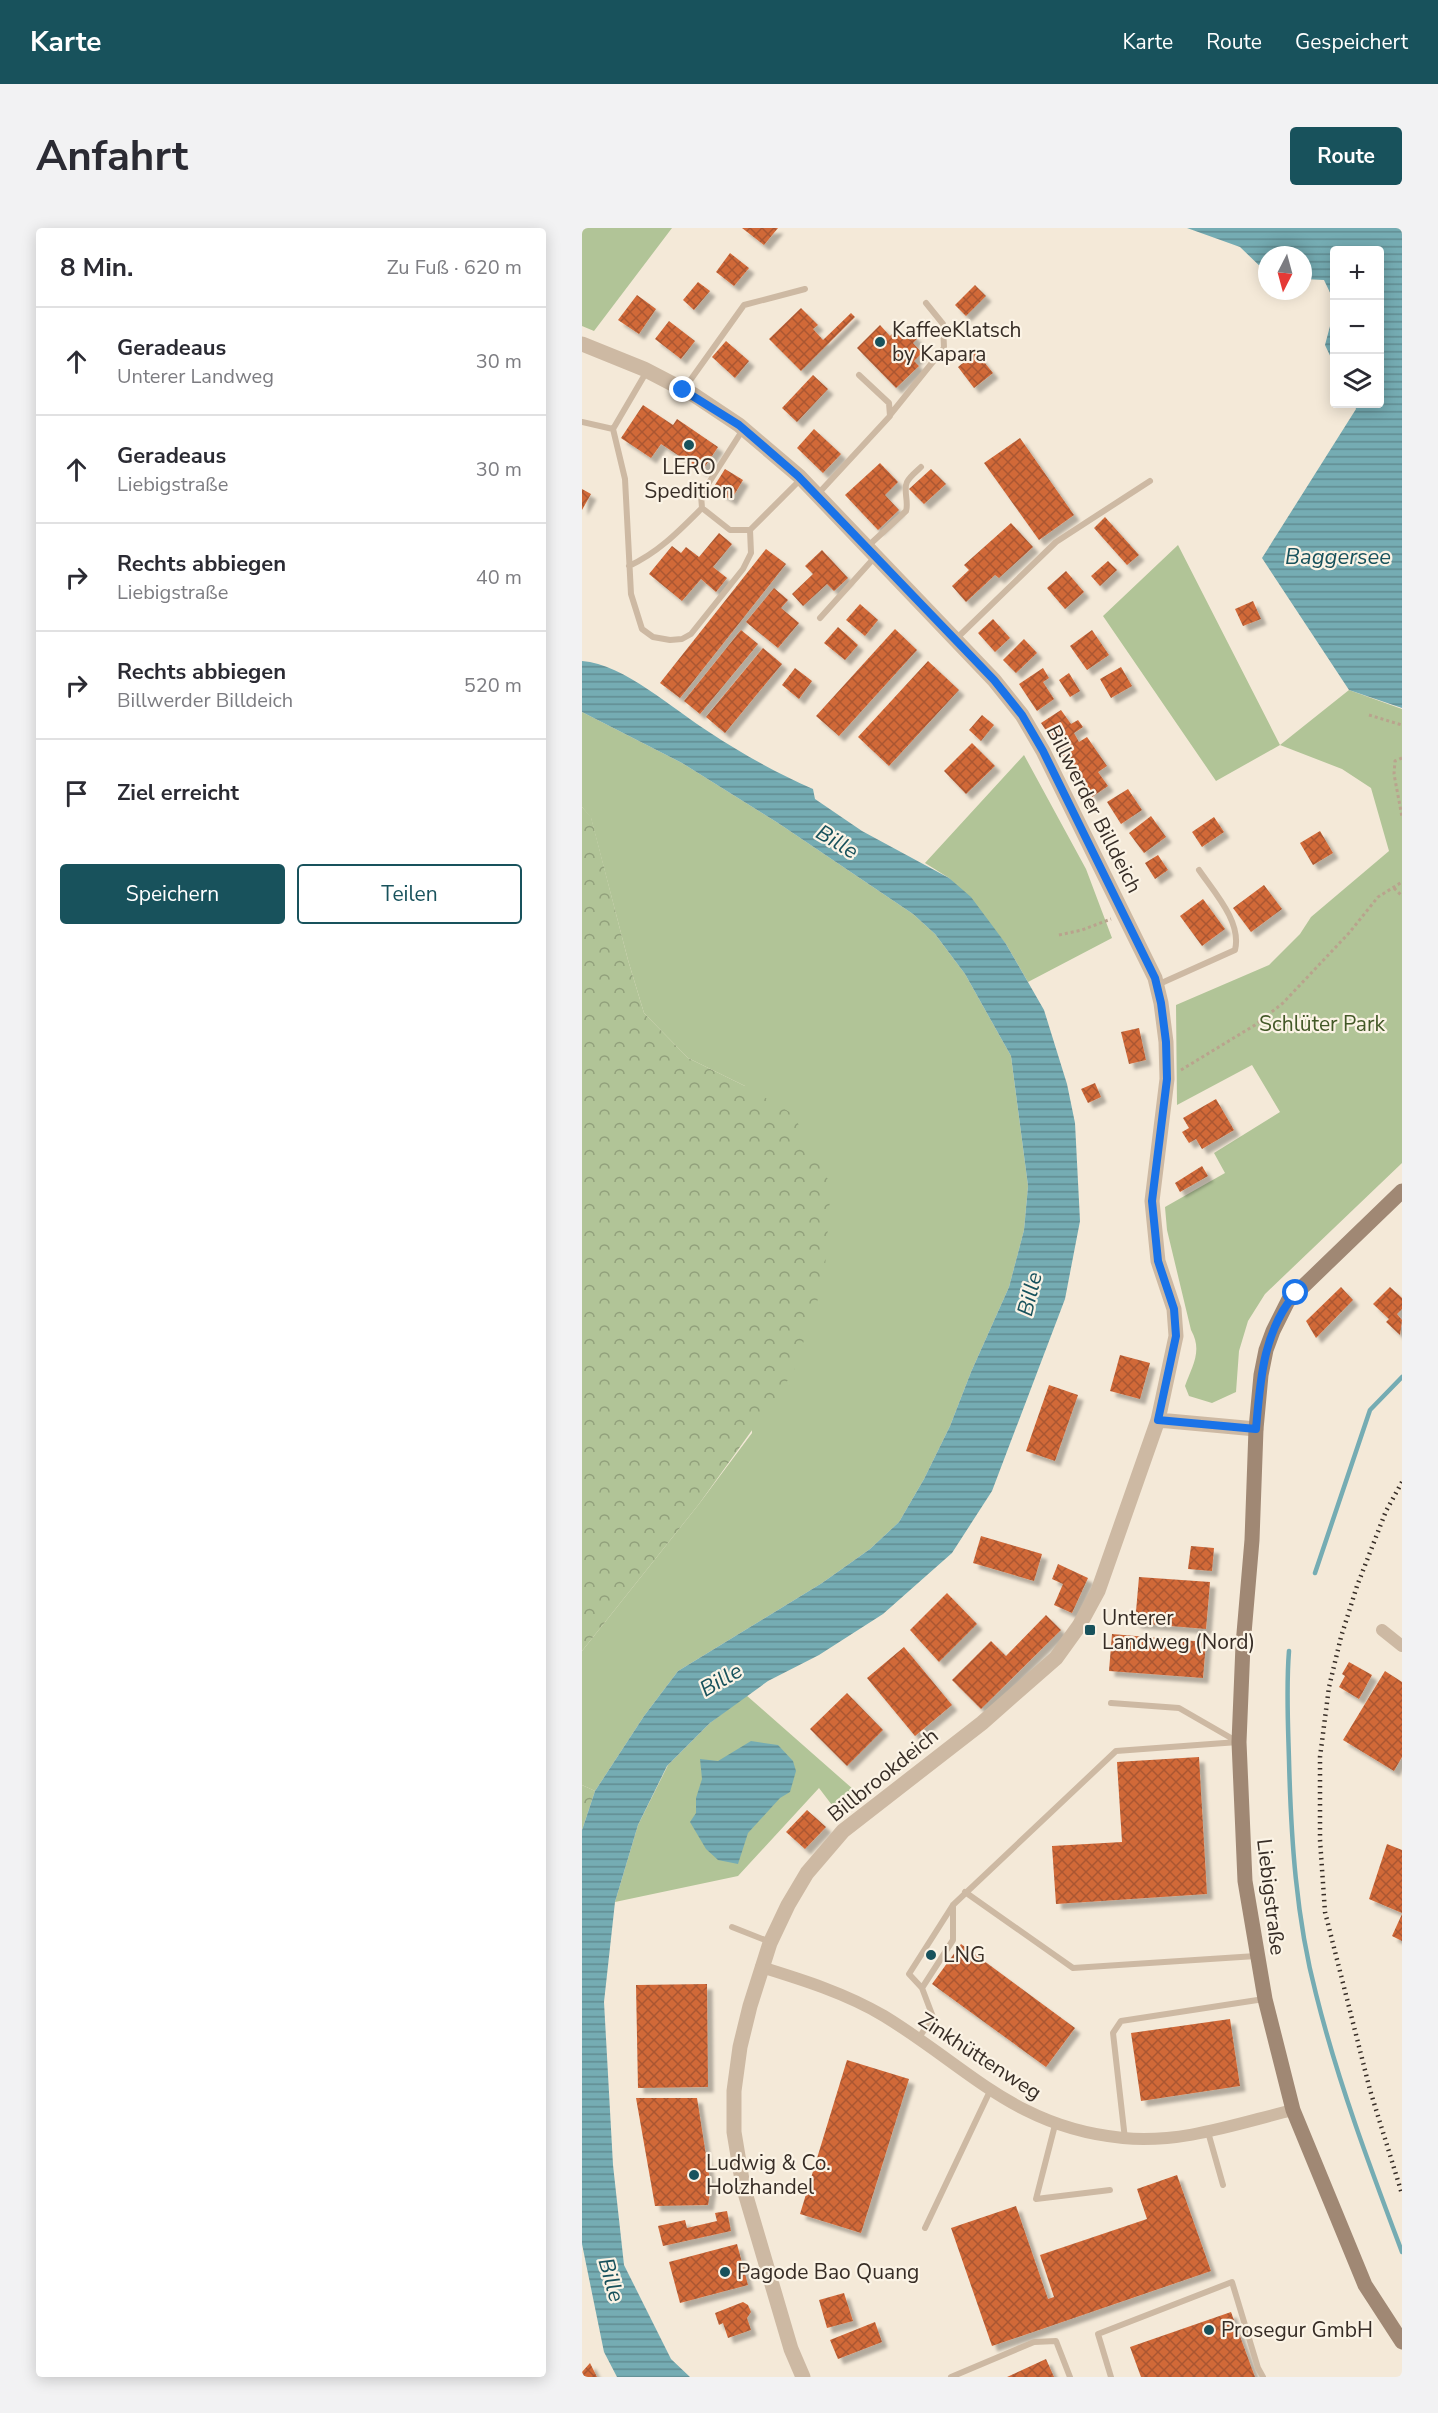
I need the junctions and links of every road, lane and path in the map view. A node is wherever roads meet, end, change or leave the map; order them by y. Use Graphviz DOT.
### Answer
graph roads {
  1 [pos="806,289"];
  2 [pos="926,303"];
  3 [pos="582,344"];
  4 [pos="648,371"];
  5 [pos="859,375"];
  6 [pos="683,390"];
  7 [pos="890,416"];
  8 [pos="582,422"];
  9 [pos="613,429"];
  10 [pos="744,429"];
  11 [pos="921,467"];
  12 [pos="801,479"];
  13 [pos="1150,481"];
  14 [pos="817,495"];
  15 [pos="702,508"];
  16 [pos="750,530"];
  17 [pos="871,552"];
  18 [pos="630,566"];
  19 [pos="820,618"];
  20 [pos="956,640"];
  21 [pos="1369,715"];
  22 [pos="1402,725"];
  23 [pos="1402,758"];
  24 [pos="1402,817"];
  25 [pos="1199,870"];
  26 [pos="1402,882"];
  27 [pos="1394,888"];
  28 [pos="1402,896"];
  29 [pos="1124,914"];
  30 [pos="1059,935"];
  31 [pos="1157,986"];
  32 [pos="1167,1079"];
  33 [pos="1402,1191"];
  34 [pos="1158,1420"];
  35 [pos="1256,1429"];
  36 [pos="1382,1630"];
  37 [pos="1402,1646"];
  38 [pos="1111,1703"];
  39 [pos="1239,1742"];
  40 [pos="965,1892"];
  41 [pos="953,1905"];
  42 [pos="732,1927"];
  43 [pos="771,1943"];
  44 [pos="1256,1956"];
  45 [pos="761,1967"];
  46 [pos="922,1988"];
  47 [pos="1265,1999"];
  48 [pos="918,2039"];
  49 [pos="990,2091"];
  50 [pos="1293,2110"];
  51 [pos="1055,2125"];
  52 [pos="1208,2131"];
  53 [pos="1125,2139"];
  54 [pos="1223,2185"];
  55 [pos="1110,2190"];
  56 [pos="925,2228"];
  57 [pos="1402,2342"];
  58 [pos="803,2377"];
  59 [pos="951,2377"];
  60 [pos="1070,2377"];
  61 [pos="1111,2377"];
  62 [pos="1263,2377"];
  1 -- 6 [label="lane"];
  2 -- 7 [label="lane"];
  3 -- 4 [label="street, Billwerder Billdeich"];
  4 -- 6 [label="street, Billwerder Billdeich"];
  4 -- 9 [label="lane"];
  5 -- 7 [label="lane"];
  6 -- 10 [label="street, Billwerder Billdeich"];
  7 -- 14 [label="lane"];
  8 -- 9 [label="lane"];
  9 -- 18 [label="lane"];
  10 -- 12 [label="street, Billwerder Billdeich"];
  10 -- 15 [label="lane"];
  11 -- 17 [label="lane"];
  12 -- 14 [label="street, Billwerder Billdeich"];
  12 -- 16 [label="lane"];
  13 -- 20 [label="lane"];
  14 -- 17 [label="street, Billwerder Billdeich"];
  15 -- 16 [label="lane"];
  15 -- 18 [label="lane"];
  16 -- 18 [label="lane"];
  17 -- 19 [label="lane"];
  17 -- 20 [label="street, Billwerder Billdeich"];
  20 -- 29 [label="street, Billwerder Billdeich"];
  21 -- 22 [label="path"];
  23 -- 24 [label="path"];
  25 -- 31 [label="lane"];
  26 -- 27 [label="path"];
  27 -- 28 [label="path"];
  27 -- 32 [label="path"];
  29 -- 30 [label="path"];
  29 -- 31 [label="street, Billwerder Billdeich"];
  31 -- 32 [label="street, Billwerder Billdeich"];
  32 -- 34 [label="street, Billwerder Billdeich"];
  33 -- 35 [label="main road, Liebigstraße"];
  34 -- 35 [label="street"];
  34 -- 43 [label="street, Billbrookdeich"];
  35 -- 39 [label="main road, Liebigstraße"];
  36 -- 37 [label="street"];
  38 -- 39 [label="lane"];
  39 -- 40 [label="lane"];
  39 -- 44 [label="main road, Liebigstraße"];
  40 -- 41 [label="lane"];
  40 -- 44 [label="lane"];
  41 -- 46 [label="lane"];
  41 -- 46 [label="lane"];
  42 -- 43 [label="lane"];
  43 -- 45 [label="street, Billbrookdeich"];
  44 -- 47 [label="main road, Liebigstraße"];
  45 -- 48 [label="street, Zinkhüttenweg"];
  45 -- 58 [label="street, Billbrookdeich"];
  46 -- 48 [label="lane"];
  47 -- 50 [label="main road, Liebigstraße"];
  47 -- 53 [label="lane"];
  48 -- 49 [label="street, Zinkhüttenweg"];
  49 -- 51 [label="street, Zinkhüttenweg"];
  49 -- 56 [label="lane"];
  50 -- 52 [label="street, Zinkhüttenweg"];
  50 -- 57 [label="main road, Liebigstraße"];
  51 -- 53 [label="street, Zinkhüttenweg"];
  51 -- 55 [label="lane"];
  52 -- 53 [label="street, Zinkhüttenweg"];
  52 -- 54 [label="lane"];
  59 -- 60 [label="lane"];
  61 -- 62 [label="lane"];
}
